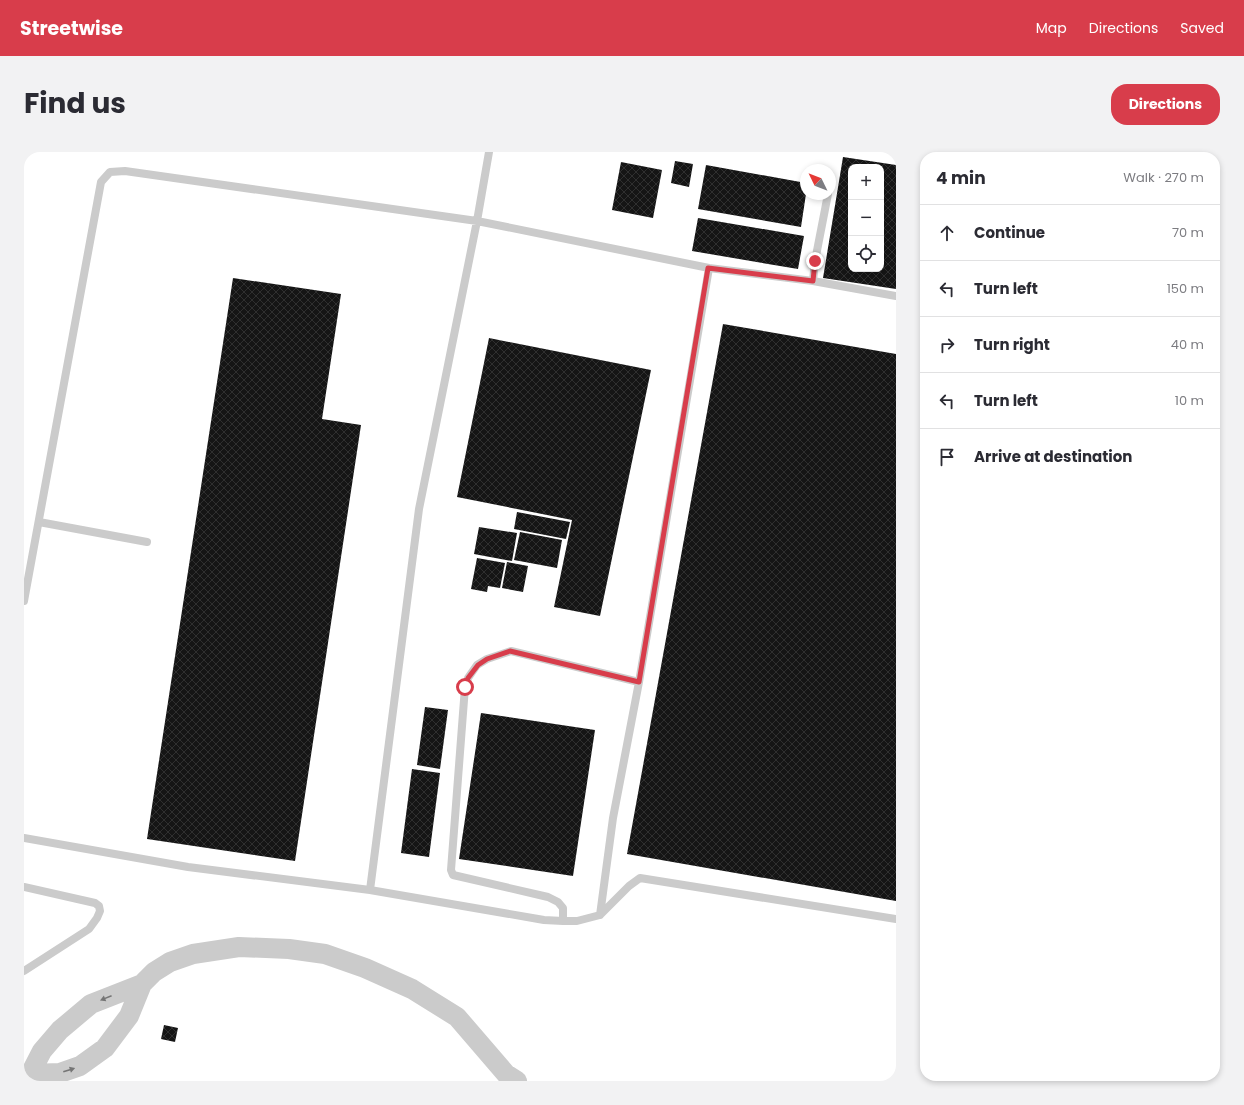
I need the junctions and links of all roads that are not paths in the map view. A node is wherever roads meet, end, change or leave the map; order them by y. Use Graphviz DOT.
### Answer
graph roads {
  1 [pos="489,152"];
  2 [pos="827,200"];
  3 [pos="477,222"];
  4 [pos="708,268"];
  5 [pos="813,281"];
  6 [pos="896,296"];
  7 [pos="39,522"];
  8 [pos="147,542"];
  9 [pos="24,601"];
  10 [pos="639,682"];
  11 [pos="24,838"];
  12 [pos="24,887"];
  13 [pos="370,890"];
  14 [pos="600,915"];
  15 [pos="896,919"];
  16 [pos="563,921"];
  17 [pos="24,971"];
  18 [pos="142,984"];
  19 [pos="27,1075"];
  20 [pos="509,1079"];
  1 -- 3 [label="lane"];
  2 -- 5 [label="lane"];
  3 -- 4 [label="lane"];
  3 -- 7 [label="lane"];
  3 -- 13 [label="lane"];
  4 -- 5 [label="lane"];
  4 -- 10 [label="lane"];
  5 -- 6 [label="lane"];
  7 -- 8 [label="lane"];
  7 -- 9 [label="lane"];
  10 -- 14 [label="lane"];
  10 -- 16 [label="lane"];
  11 -- 13 [label="lane"];
  12 -- 17 [label="lane"];
  13 -- 16 [label="lane"];
  14 -- 15 [label="lane"];
  14 -- 16 [label="lane"];
  18 -- 19 [label="street, one-way"];
  19 -- 18 [label="street, one-way"];
  18 -- 20 [label="street"];
}
